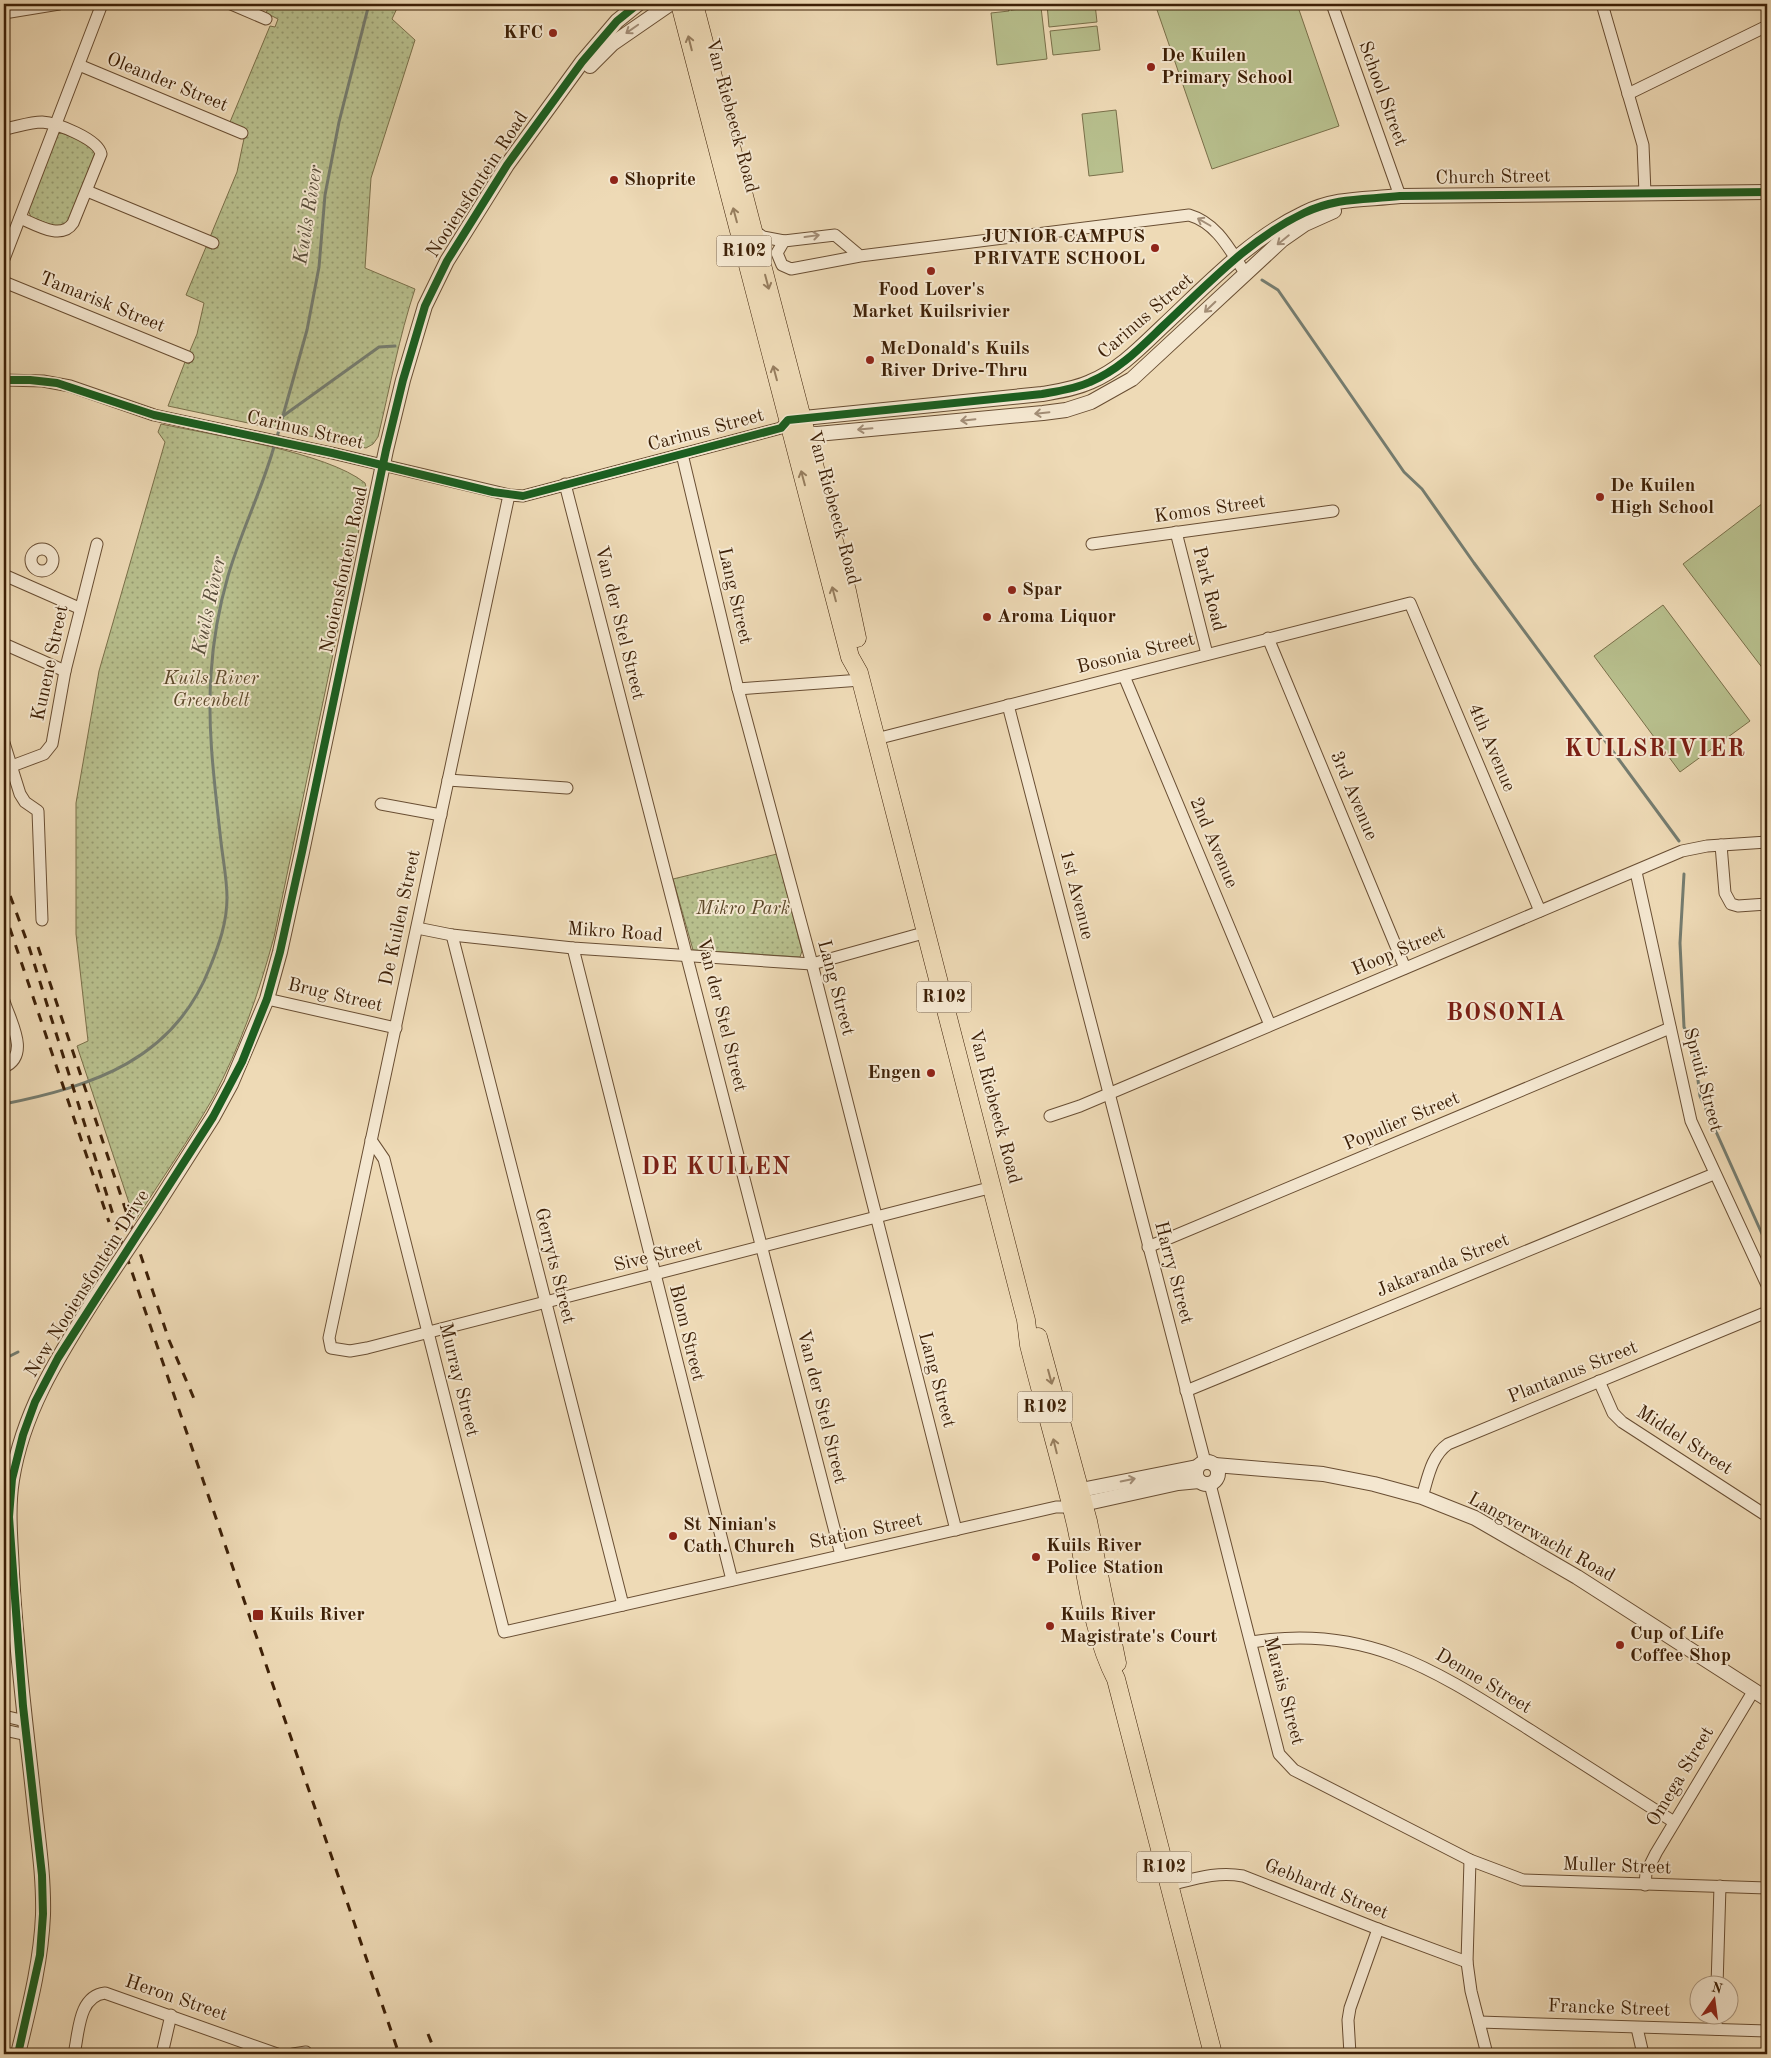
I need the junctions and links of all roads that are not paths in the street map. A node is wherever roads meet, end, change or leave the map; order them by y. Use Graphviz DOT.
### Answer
graph roads {
  1 [pos="59,4"];
  2 [pos="102,4"];
  3 [pos="231,4"];
  4 [pos="638,4"];
  5 [pos="670,4"];
  6 [pos="680,4"];
  7 [pos="694,4"];
  8 [pos="1332,4"];
  9 [pos="1602,4"];
  10 [pos="4,13"];
  11 [pos="266,18"];
  12 [pos="1767,26"];
  13 [pos="79,65"];
  14 [pos="1628,94"];
  15 [pos="55,125"];
  16 [pos="4,129"];
  17 [pos="242,133"];
  18 [pos="87,191"];
  19 [pos="1645,192"];
  20 [pos="1767,192"];
  21 [pos="1400,196"];
  22 [pos="1371,199"];
  23 [pos="20,218"];
  24 [pos="475,219"];
  25 [pos="753,230"];
  26 [pos="784,240"];
  27 [pos="213,243"];
  28 [pos="6,245"];
  29 [pos="860,256"];
  30 [pos="1236,258"];
  31 [pos="4,259"];
  32 [pos="1245,273"];
  33 [pos="4,282"];
  34 [pos="188,357"];
  35 [pos="4,379"];
  36 [pos="794,426"];
  37 [pos="682,454"];
  38 [pos="383,466"];
  39 [pos="565,484"];
  40 [pos="509,495"];
  41 [pos="1333,511"];
  42 [pos="1176,532"];
  43 [pos="97,544"];
  44 [pos="1092,544"];
  45 [pos="37,570"];
  46 [pos="4,575"];
  47 [pos="29,586"];
  48 [pos="1405,602"];
  49 [pos="79,608"];
  50 [pos="1268,638"];
  51 [pos="4,644"];
  52 [pos="1207,654"];
  53 [pos="65,670"];
  54 [pos="1124,676"];
  55 [pos="860,677"];
  56 [pos="738,689"];
  57 [pos="1008,705"];
  58 [pos="876,739"];
  59 [pos="4,743"];
  60 [pos="12,766"];
  61 [pos="448,780"];
  62 [pos="567,788"];
  63 [pos="381,804"];
  64 [pos="441,815"];
  65 [pos="1767,842"];
  66 [pos="1721,845"];
  67 [pos="1636,872"];
  68 [pos="1767,904"];
  69 [pos="1540,912"];
  70 [pos="42,920"];
  71 [pos="417,928"];
  72 [pos="927,932"];
  73 [pos="452,935"];
  74 [pos="573,948"];
  75 [pos="688,956"];
  76 [pos="812,964"];
  77 [pos="1406,968"];
  78 [pos="267,999"];
  79 [pos="4,1001"];
  80 [pos="1270,1025"];
  81 [pos="396,1028"];
  82 [pos="1670,1028"];
  83 [pos="4,1067"];
  84 [pos="1108,1093"];
  85 [pos="1050,1116"];
  86 [pos="371,1140"];
  87 [pos="1714,1174"];
  88 [pos="993,1186"];
  89 [pos="876,1218"];
  90 [pos="762,1247"];
  91 [pos="1148,1247"];
  92 [pos="654,1275"];
  93 [pos="1767,1285"];
  94 [pos="545,1302"];
  95 [pos="1767,1312"];
  96 [pos="428,1333"];
  97 [pos="330,1348"];
  98 [pos="1599,1381"];
  99 [pos="1186,1391"];
  100 [pos="1207,1473"];
  101 [pos="1422,1497"];
  102 [pos="1072,1500"];
  103 [pos="1767,1516"];
  104 [pos="956,1530"];
  105 [pos="841,1555"];
  106 [pos="732,1580"];
  107 [pos="623,1605"];
  108 [pos="504,1632"];
  109 [pos="1252,1642"];
  110 [pos="1754,1690"];
  111 [pos="1767,1699"];
  112 [pos="4,1716"];
  113 [pos="25,1721"];
  114 [pos="4,1730"];
  115 [pos="27,1735"];
  116 [pos="1674,1822"];
  117 [pos="1470,1860"];
  118 [pos="1169,1885"];
  119 [pos="1645,1885"];
  120 [pos="1720,1886"];
  121 [pos="1767,1888"];
  122 [pos="1378,1929"];
  123 [pos="1467,1962"];
  124 [pos="1717,1976"];
  125 [pos="171,2016"];
  126 [pos="1479,2022"];
  127 [pos="1636,2028"];
  128 [pos="1716,2029"];
  129 [pos="1767,2030"];
  130 [pos="253,2050"];
  131 [pos="306,2052"];
  132 [pos="18,2054"];
  133 [pos="74,2054"];
  134 [pos="162,2054"];
  135 [pos="277,2054"];
  136 [pos="293,2054"];
  137 [pos="1212,2054"];
  138 [pos="1350,2054"];
  139 [pos="1487,2054"];
  140 [pos="1643,2054"];
  1 -- 10 [label="street"];
  2 -- 13 [label="street"];
  3 -- 11 [label="street"];
  4 -- 24 [label="street, Nooiensfontein Road"];
  5 -- 24 [label="street, Nooiensfontein Road, one-way"];
  36 -- 6 [label="main road, Van Riebeeck Road / R102, one-way"];
  7 -- 25 [label="main road, Van Riebeeck Road / R102"];
  8 -- 21 [label="street, School Street"];
  9 -- 14 [label="street"];
  12 -- 14 [label="street"];
  13 -- 15 [label="street"];
  13 -- 17 [label="street, Oleander Street"];
  14 -- 19 [label="street"];
  15 -- 16 [label="street"];
  15 -- 18 [label="street"];
  15 -- 23 [label="street"];
  18 -- 23 [label="street"];
  18 -- 27 [label="street"];
  19 -- 20 [label="street, Church Street"];
  19 -- 21 [label="street, Church Street"];
  21 -- 22 [label="street, Church Street"];
  22 -- 30 [label="street, Church Street"];
  22 -- 32 [label="street, Church Street, one-way"];
  23 -- 28 [label="street"];
  24 -- 38 [label="street, Nooiensfontein Road"];
  25 -- 26 [label="street"];
  25 -- 36 [label="main road, Van Riebeeck Road / R102, one-way"];
  26 -- 29 [label="street, one-way"];
  26 -- 29 [label="street"];
  28 -- 31 [label="street"];
  30 -- 29 [label="street, one-way"];
  30 -- 32 [label="street"];
  30 -- 36 [label="street, Carinus Street"];
  32 -- 36 [label="street, Carinus Street, one-way"];
  33 -- 34 [label="street, Tamarisk Street"];
  35 -- 38 [label="street, Carinus Street"];
  36 -- 37 [label="street, Carinus Street"];
  36 -- 55 [label="main road, Van Riebeeck Road / R102"];
  37 -- 39 [label="street, Carinus Street"];
  37 -- 56 [label="street, Lang Street"];
  38 -- 40 [label="street, Carinus Street"];
  38 -- 78 [label="street, Nooiensfontein Road"];
  39 -- 40 [label="street, Carinus Street"];
  39 -- 75 [label="street, Van der Stel Street"];
  40 -- 61 [label="street, De Kuilen Street"];
  41 -- 42 [label="street, Komos Street"];
  42 -- 44 [label="street, Komos Street"];
  42 -- 52 [label="street, Park Road"];
  43 -- 49 [label="street, Kunene Street"];
  45 -- 47 [label="street"];
  46 -- 47 [label="street"];
  47 -- 49 [label="street"];
  48 -- 50 [label="street, Bosonia Street"];
  48 -- 69 [label="street, 4th Avenue"];
  49 -- 53 [label="street, Kunene Street"];
  50 -- 52 [label="street, Bosonia Street"];
  50 -- 77 [label="street, 3rd Avenue"];
  51 -- 53 [label="street"];
  52 -- 54 [label="street, Bosonia Street"];
  53 -- 60 [label="street, Kunene Street"];
  54 -- 57 [label="street, Bosonia Street"];
  54 -- 80 [label="street, 2nd Avenue"];
  55 -- 56 [label="street"];
  55 -- 58 [label="main road, Van Riebeeck Road / R102"];
  56 -- 76 [label="street, Lang Street"];
  57 -- 58 [label="street, Bosonia Street"];
  57 -- 84 [label="street, 1st Avenue"];
  58 -- 72 [label="main road, Van Riebeeck Road / R102"];
  59 -- 60 [label="street"];
  60 -- 70 [label="street"];
  61 -- 62 [label="street"];
  61 -- 64 [label="street, De Kuilen Street"];
  63 -- 64 [label="street"];
  64 -- 71 [label="street, De Kuilen Street"];
  65 -- 66 [label="street, Hoop Street"];
  66 -- 67 [label="street, Hoop Street"];
  66 -- 68 [label="street"];
  67 -- 69 [label="street, Hoop Street"];
  67 -- 82 [label="street, Spruit Street"];
  69 -- 77 [label="street, Hoop Street"];
  71 -- 73 [label="street, Mikro Road"];
  71 -- 81 [label="street, De Kuilen Street"];
  72 -- 76 [label="street, Mikro Road"];
  72 -- 88 [label="main road, Van Riebeeck Road / R102"];
  73 -- 74 [label="street, Mikro Road"];
  73 -- 94 [label="street, Gerryts Street"];
  74 -- 75 [label="street, Mikro Road"];
  74 -- 92 [label="street, Blom Street"];
  75 -- 76 [label="street, Mikro Road"];
  75 -- 90 [label="street, Van der Stel Street"];
  76 -- 89 [label="street, Lang Street"];
  77 -- 80 [label="street, Hoop Street"];
  78 -- 81 [label="street, Brug Street"];
  78 -- 113 [label="street, New Nooiensfontein Drive, bridge"];
  79 -- 83 [label="street"];
  80 -- 84 [label="street, Hoop Street"];
  81 -- 86 [label="street, De Kuilen Street"];
  82 -- 87 [label="street, Spruit Street"];
  82 -- 91 [label="street, Populier Street"];
  84 -- 85 [label="street, Hoop Street"];
  84 -- 91 [label="street, Harry Street"];
  86 -- 96 [label="street, Murray Street"];
  86 -- 97 [label="street, De Kuilen Street"];
  87 -- 93 [label="street, Spruit Street"];
  87 -- 99 [label="street, Jakaranda Street"];
  88 -- 89 [label="street, Sive Street"];
  88 -- 102 [label="main road, Van Riebeeck Road / R102"];
  89 -- 90 [label="street, Sive Street"];
  89 -- 104 [label="street, Lang Street"];
  90 -- 92 [label="street, Sive Street"];
  90 -- 105 [label="street, Van der Stel Street"];
  91 -- 99 [label="street, Harry Street"];
  92 -- 94 [label="street, Sive Street"];
  92 -- 106 [label="street, Blom Street"];
  94 -- 96 [label="street, Sive Street"];
  94 -- 107 [label="street, Gerryts Street"];
  95 -- 98 [label="street, Plantanus Street"];
  96 -- 97 [label="street, Sive Street"];
  96 -- 108 [label="street, Murray Street"];
  98 -- 101 [label="street, Plantanus Street"];
  98 -- 103 [label="street, Middel Street"];
  99 -- 100 [label="street, Harry Street"];
  100 -- 101 [label="street, Langverwacht Road"];
  100 -- 102 [label="street, Langverwacht Road"];
  100 -- 109 [label="street, Marais Street"];
  101 -- 110 [label="street, Langverwacht Road"];
  102 -- 104 [label="street, Station Street"];
  102 -- 118 [label="main road, Van Riebeeck Road / R102"];
  104 -- 105 [label="street, Station Street"];
  105 -- 106 [label="street, Station Street"];
  106 -- 107 [label="street, Station Street"];
  107 -- 108 [label="street, Station Street"];
  109 -- 116 [label="street, Denne Street"];
  109 -- 117 [label="street, Marais Street"];
  110 -- 111 [label="street, Langverwacht Road"];
  110 -- 116 [label="street, Omega Street"];
  112 -- 113 [label="street"];
  113 -- 115 [label="street, New Nooiensfontein Drive"];
  114 -- 115 [label="street"];
  115 -- 132 [label="street, New Nooiensfontein Drive"];
  116 -- 119 [label="street, Omega Street"];
  117 -- 119 [label="street, Muller Street"];
  117 -- 123 [label="street"];
  118 -- 122 [label="street, Gebhardt Street"];
  118 -- 137 [label="main road, Van Riebeeck Road / R102"];
  119 -- 120 [label="street, Muller Street"];
  120 -- 121 [label="street, Muller Street"];
  120 -- 124 [label="street"];
  122 -- 123 [label="street, Gebhardt Street"];
  122 -- 138 [label="street"];
  123 -- 126 [label="street"];
  125 -- 130 [label="street, Heron Street"];
  125 -- 133 [label="street, Heron Street"];
  125 -- 134 [label="street"];
  126 -- 127 [label="street, Francke Street"];
  126 -- 139 [label="street"];
  127 -- 128 [label="street, Francke Street"];
  127 -- 140 [label="street"];
  128 -- 129 [label="street, Francke Street"];
  130 -- 135 [label="street, Heron Street"];
  131 -- 136 [label="street"];
}
